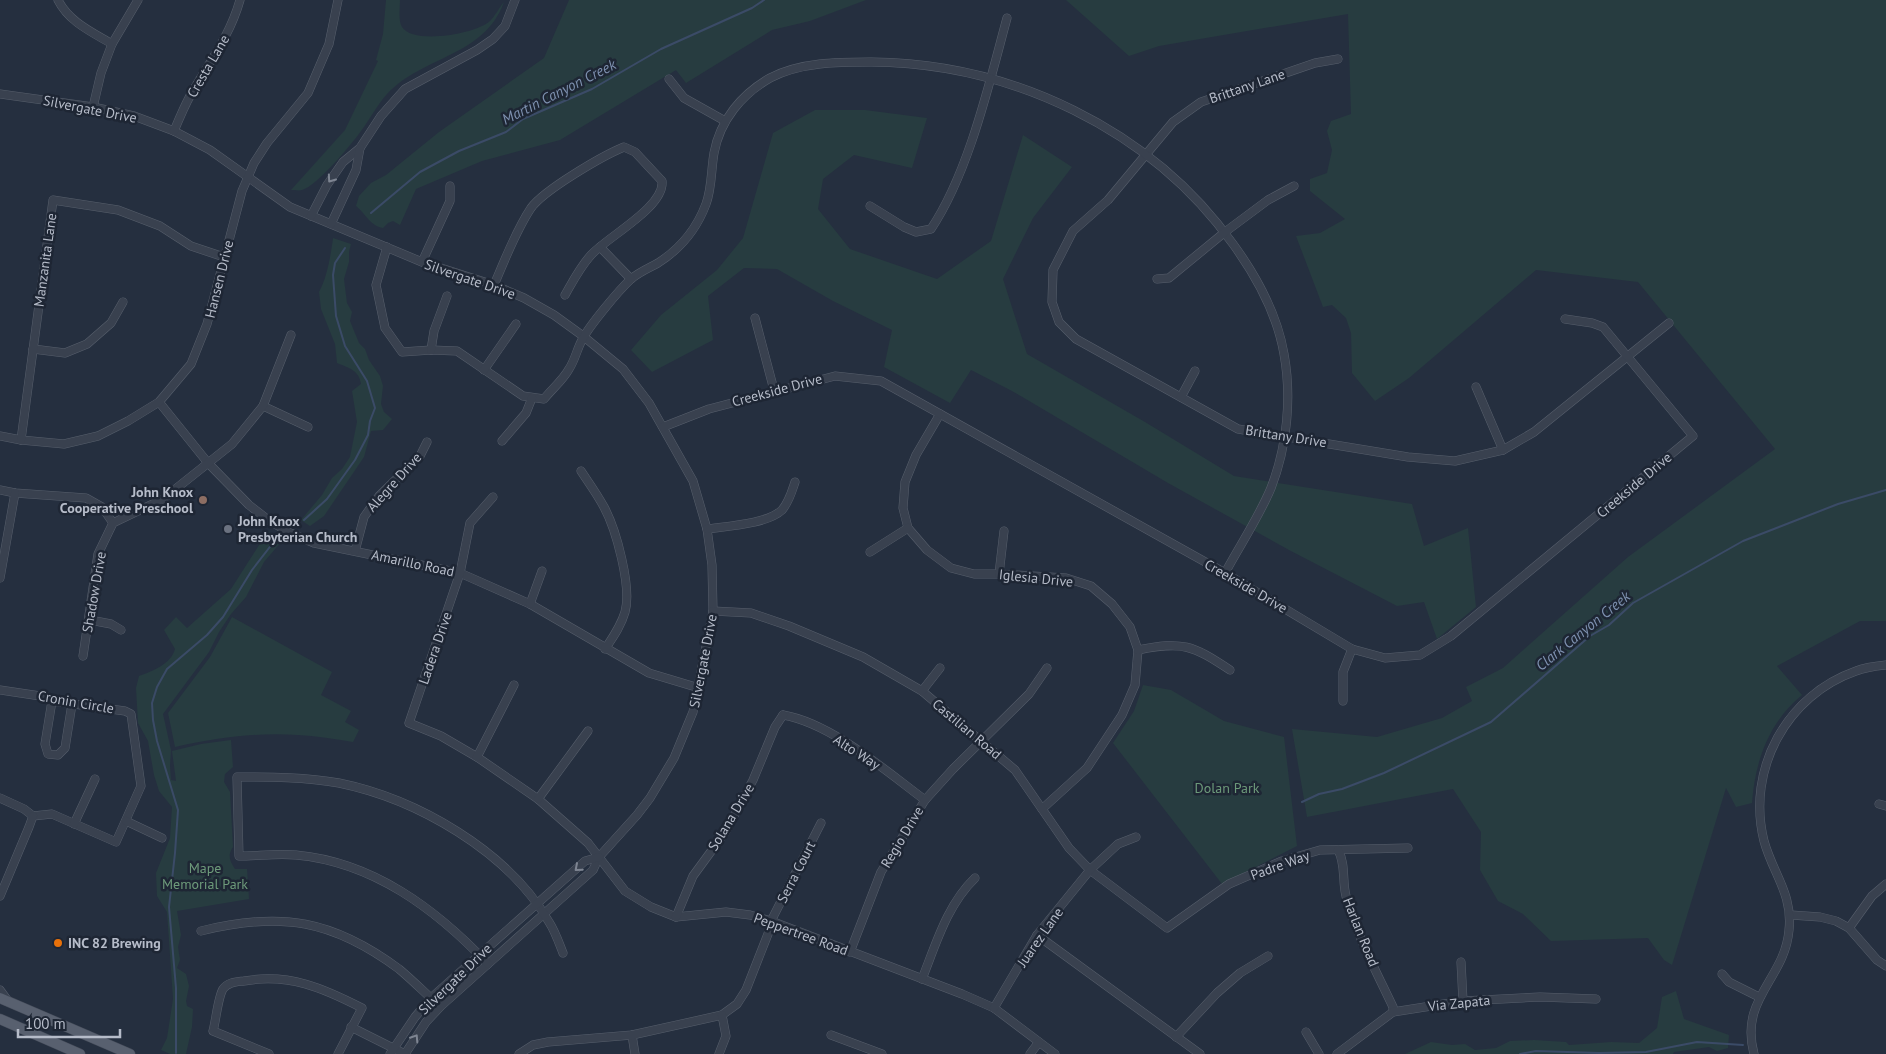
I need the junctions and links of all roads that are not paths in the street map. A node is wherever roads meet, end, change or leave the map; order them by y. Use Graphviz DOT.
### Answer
graph roads {
  1 [pos="58,0"];
  2 [pos="138,0"];
  3 [pos="240,0"];
  4 [pos="338,0"];
  5 [pos="515,0"];
  6 [pos="1007,18"];
  7 [pos="112,44"];
  8 [pos="1338,59"];
  9 [pos="991,78"];
  10 [pos="669,79"];
  11 [pos="0,94"];
  12 [pos="93,107"];
  13 [pos="725,121"];
  14 [pos="174,130"];
  15 [pos="360,148"];
  16 [pos="1147,156"];
  17 [pos="248,177"];
  18 [pos="450,186"];
  19 [pos="1294,186"];
  20 [pos="870,206"];
  21 [pos="311,216"];
  22 [pos="331,224"];
  23 [pos="1225,232"];
  24 [pos="600,246"];
  25 [pos="387,247"];
  26 [pos="224,257"];
  27 [pos="422,262"];
  28 [pos="631,279"];
  29 [pos="1157,279"];
  30 [pos="494,286"];
  31 [pos="565,294"];
  32 [pos="447,296"];
  33 [pos="123,302"];
  34 [pos="755,318"];
  35 [pos="1565,318"];
  36 [pos="1669,323"];
  37 [pos="516,324"];
  38 [pos="291,335"];
  39 [pos="583,336"];
  40 [pos="33,349"];
  41 [pos="431,350"];
  42 [pos="1627,357"];
  43 [pos="484,370"];
  44 [pos="1195,371"];
  45 [pos="1476,387"];
  46 [pos="774,390"];
  47 [pos="1181,397"];
  48 [pos="532,398"];
  49 [pos="159,402"];
  50 [pos="263,406"];
  51 [pos="940,414"];
  52 [pos="308,427"];
  53 [pos="663,427"];
  54 [pos="0,436"];
  55 [pos="1284,436"];
  56 [pos="22,440"];
  57 [pos="502,441"];
  58 [pos="427,442"];
  59 [pos="1503,450"];
  60 [pos="208,463"];
  61 [pos="581,471"];
  62 [pos="795,482"];
  63 [pos="0,490"];
  64 [pos="15,493"];
  65 [pos="492,497"];
  66 [pos="113,523"];
  67 [pos="908,528"];
  68 [pos="707,530"];
  69 [pos="1004,531"];
  70 [pos="355,551"];
  71 [pos="870,552"];
  72 [pos="542,571"];
  73 [pos="460,573"];
  74 [pos="1225,573"];
  75 [pos="1000,574"];
  76 [pos="0,578"];
  77 [pos="530,604"];
  78 [pos="713,611"];
  79 [pos="90,620"];
  80 [pos="121,630"];
  81 [pos="605,649"];
  82 [pos="1352,649"];
  83 [pos="1138,650"];
  84 [pos="84,656"];
  85 [pos="1886,665"];
  86 [pos="940,668"];
  87 [pos="1047,668"];
  88 [pos="1230,670"];
  89 [pos="514,685"];
  90 [pos="699,688"];
  91 [pos="0,690"];
  92 [pos="922,691"];
  93 [pos="52,701"];
  94 [pos="1343,701"];
  95 [pos="72,704"];
  96 [pos="780,706"];
  97 [pos="783,715"];
  98 [pos="409,723"];
  99 [pos="588,732"];
  100 [pos="982,740"];
  101 [pos="478,757"];
  102 [pos="95,779"];
  103 [pos="0,798"];
  104 [pos="538,799"];
  105 [pos="925,800"];
  106 [pos="1042,809"];
  107 [pos="33,816"];
  108 [pos="126,821"];
  109 [pos="821,823"];
  110 [pos="74,824"];
  111 [pos="1136,837"];
  112 [pos="162,838"];
  113 [pos="1408,848"];
  114 [pos="1338,850"];
  115 [pos="599,857"];
  116 [pos="1090,870"];
  117 [pos="975,878"];
  118 [pos="1886,884"];
  119 [pos="0,896"];
  120 [pos="536,904"];
  121 [pos="544,914"];
  122 [pos="1791,915"];
  123 [pos="676,917"];
  124 [pos="770,921"];
  125 [pos="1167,928"];
  126 [pos="1849,928"];
  127 [pos="201,931"];
  128 [pos="1037,936"];
  129 [pos="850,952"];
  130 [pos="563,953"];
  131 [pos="479,955"];
  132 [pos="1268,956"];
  133 [pos="1461,962"];
  134 [pos="488,964"];
  135 [pos="1886,966"];
  136 [pos="1722,974"];
  137 [pos="922,979"];
  138 [pos="0,990"];
  139 [pos="1759,997"];
  140 [pos="431,998"];
  141 [pos="1596,999"];
  142 [pos="4,1000"];
  143 [pos="1463,1001"];
  144 [pos="441,1006"];
  145 [pos="994,1008"];
  146 [pos="1393,1012"];
  147 [pos="722,1015"];
  148 [pos="0,1019"];
  149 [pos="351,1027"];
  150 [pos="1306,1032"];
  151 [pos="632,1035"];
  152 [pos="830,1035"];
  153 [pos="1176,1036"];
  154 [pos="1039,1042"];
  155 [pos="391,1051"];
  156 [pos="80,1054"];
  157 [pos="130,1054"];
  158 [pos="269,1054"];
  159 [pos="338,1054"];
  160 [pos="405,1054"];
  161 [pos="519,1054"];
  162 [pos="635,1054"];
  163 [pos="720,1054"];
  164 [pos="882,1054"];
  165 [pos="1030,1054"];
  166 [pos="1055,1054"];
  167 [pos="1200,1054"];
  168 [pos="1320,1054"];
  169 [pos="1337,1054"];
  170 [pos="1754,1054"];
  1 -- 7 [label="street"];
  2 -- 7 [label="street"];
  3 -- 14 [label="street, Cresta Lane"];
  4 -- 17 [label="street, Hansen Drive"];
  5 -- 15 [label="street"];
  6 -- 9 [label="street"];
  7 -- 12 [label="street"];
  8 -- 16 [label="street, Brittany Lane"];
  9 -- 13 [label="street"];
  9 -- 16 [label="street"];
  9 -- 20 [label="street"];
  10 -- 13 [label="street"];
  11 -- 12 [label="street, Silvergate Drive"];
  12 -- 14 [label="street, Silvergate Drive"];
  13 -- 28 [label="street"];
  14 -- 17 [label="street, Silvergate Drive"];
  15 -- 21 [label="street, one-way"];
  15 -- 22 [label="street"];
  16 -- 23 [label="street"];
  16 -- 47 [label="street, Brittany Drive"];
  17 -- 21 [label="street, Silvergate Drive"];
  17 -- 26 [label="street, Hansen Drive"];
  18 -- 27 [label="street"];
  19 -- 23 [label="street"];
  21 -- 22 [label="street, Silvergate Drive"];
  22 -- 25 [label="street, Silvergate Drive"];
  23 -- 29 [label="street"];
  23 -- 55 [label="street"];
  24 -- 28 [label="street"];
  24 -- 30 [label="street"];
  24 -- 31 [label="street"];
  25 -- 27 [label="street, Silvergate Drive"];
  25 -- 41 [label="street"];
  26 -- 40 [label="street, Manzanita Lane"];
  26 -- 49 [label="street, Hansen Drive"];
  27 -- 30 [label="street, Silvergate Drive"];
  28 -- 39 [label="street"];
  30 -- 39 [label="street, Silvergate Drive"];
  32 -- 41 [label="street"];
  33 -- 40 [label="street"];
  34 -- 46 [label="street"];
  35 -- 42 [label="street"];
  36 -- 42 [label="street, Brittany Drive"];
  37 -- 43 [label="street"];
  38 -- 50 [label="street"];
  39 -- 48 [label="street"];
  39 -- 53 [label="street, Silvergate Drive"];
  40 -- 56 [label="street, Manzanita Lane"];
  41 -- 43 [label="street"];
  42 -- 59 [label="street, Brittany Drive"];
  42 -- 82 [label="street, Creekside Drive"];
  43 -- 48 [label="street"];
  44 -- 47 [label="street"];
  45 -- 59 [label="street"];
  46 -- 51 [label="street, Creekside Drive"];
  46 -- 53 [label="street, Creekside Drive"];
  47 -- 55 [label="street, Brittany Drive"];
  48 -- 57 [label="street"];
  49 -- 56 [label="street, Hansen Drive"];
  49 -- 60 [label="street, Amarillo Road"];
  50 -- 52 [label="street"];
  50 -- 60 [label="street"];
  51 -- 67 [label="street"];
  51 -- 74 [label="street, Creekside Drive"];
  53 -- 68 [label="street, Silvergate Drive"];
  54 -- 56 [label="street, Hansen Drive"];
  55 -- 59 [label="street, Brittany Drive"];
  55 -- 74 [label="street"];
  58 -- 70 [label="street, Alegre Drive"];
  60 -- 66 [label="street"];
  60 -- 70 [label="street, Amarillo Road"];
  61 -- 81 [label="street"];
  62 -- 68 [label="street"];
  63 -- 64 [label="street"];
  64 -- 66 [label="street"];
  64 -- 76 [label="street"];
  65 -- 73 [label="street, Ladera Drive"];
  66 -- 79 [label="street, Shadow Drive"];
  67 -- 71 [label="street"];
  67 -- 75 [label="street, Iglesia Drive"];
  68 -- 78 [label="street, Silvergate Drive"];
  69 -- 75 [label="street"];
  70 -- 73 [label="street, Amarillo Road"];
  72 -- 77 [label="street"];
  73 -- 77 [label="street, Amarillo Road"];
  73 -- 98 [label="street, Ladera Drive"];
  74 -- 82 [label="street, Creekside Drive"];
  75 -- 83 [label="street, Iglesia Drive"];
  77 -- 81 [label="street, Amarillo Road"];
  78 -- 90 [label="street, Silvergate Drive"];
  78 -- 92 [label="street, Castilian Road"];
  79 -- 80 [label="street"];
  79 -- 84 [label="street, Shadow Drive"];
  81 -- 90 [label="street, Amarillo Road"];
  82 -- 94 [label="street"];
  83 -- 88 [label="street"];
  83 -- 106 [label="street, Iglesia Drive"];
  85 -- 122 [label="street"];
  86 -- 92 [label="street"];
  87 -- 100 [label="street, Regio Drive"];
  89 -- 101 [label="street"];
  90 -- 115 [label="street, Silvergate Drive"];
  91 -- 93 [label="street, Cronin Circle"];
  92 -- 100 [label="street, Castilian Road"];
  93 -- 95 [label="street, Cronin Circle"];
  93 -- 95 [label="street"];
  95 -- 108 [label="street, Cronin Circle"];
  96 -- 97 [label="street"];
  97 -- 105 [label="street, Alto Way"];
  97 -- 123 [label="street, Solana Drive"];
  98 -- 101 [label="street, Peppertree Road"];
  99 -- 104 [label="street"];
  100 -- 105 [label="street, Regio Drive"];
  100 -- 106 [label="street, Castilian Road"];
  101 -- 104 [label="street, Peppertree Road"];
  102 -- 110 [label="street"];
  103 -- 107 [label="street, Cronin Circle"];
  104 -- 115 [label="street, Peppertree Road"];
  105 -- 129 [label="street, Regio Drive"];
  106 -- 116 [label="street, Castilian Road"];
  107 -- 110 [label="street, Cronin Circle"];
  107 -- 119 [label="street"];
  108 -- 110 [label="street, Cronin Circle"];
  108 -- 112 [label="street"];
  109 -- 124 [label="street, Serra Court"];
  111 -- 116 [label="street, Juarez Lane"];
  113 -- 114 [label="street, Padre Way"];
  114 -- 125 [label="street, Padre Way"];
  114 -- 146 [label="street, Harlan Road"];
  115 -- 120 [label="street, Silvergate Drive, one-way"];
  115 -- 121 [label="street, Silvergate Drive"];
  115 -- 123 [label="street, Peppertree Road"];
  116 -- 125 [label="street, Castilian Road"];
  116 -- 128 [label="street, Juarez Lane"];
  117 -- 137 [label="street"];
  118 -- 126 [label="street"];
  120 -- 121 [label="street"];
  120 -- 131 [label="street, Silvergate Drive"];
  120 -- 131 [label="street"];
  121 -- 130 [label="street"];
  121 -- 134 [label="street, Silvergate Drive"];
  122 -- 126 [label="street"];
  122 -- 139 [label="street"];
  123 -- 124 [label="street, Peppertree Road"];
  124 -- 129 [label="street, Peppertree Road"];
  124 -- 147 [label="street, Serra Court"];
  126 -- 135 [label="street"];
  127 -- 140 [label="street"];
  128 -- 145 [label="street, Juarez Lane"];
  128 -- 153 [label="street"];
  129 -- 137 [label="street, Peppertree Road"];
  131 -- 134 [label="street"];
  131 -- 140 [label="street, Silvergate Drive"];
  132 -- 153 [label="street"];
  133 -- 143 [label="street"];
  134 -- 144 [label="street, Silvergate Drive"];
  136 -- 139 [label="street"];
  137 -- 145 [label="street, Peppertree Road"];
  138 -- 142 [label="street"];
  139 -- 170 [label="street"];
  140 -- 144 [label="street"];
  140 -- 155 [label="street, Silvergate Drive"];
  141 -- 143 [label="street, Via Zapata"];
  142 -- 157 [label="main road"];
  143 -- 146 [label="street, Via Zapata"];
  160 -- 144 [label="street, Silvergate Drive, one-way"];
  145 -- 154 [label="street, Peppertree Road"];
  146 -- 169 [label="street, Via Zapata"];
  147 -- 151 [label="street"];
  147 -- 163 [label="street"];
  148 -- 156 [label="main road"];
  149 -- 155 [label="street"];
  149 -- 158 [label="street"];
  149 -- 159 [label="street"];
  150 -- 168 [label="street"];
  151 -- 161 [label="street"];
  151 -- 162 [label="street"];
  152 -- 164 [label="street"];
  153 -- 167 [label="street"];
  154 -- 165 [label="street"];
  154 -- 166 [label="street, Peppertree Road"];
  155 -- 160 [label="street"];
}
